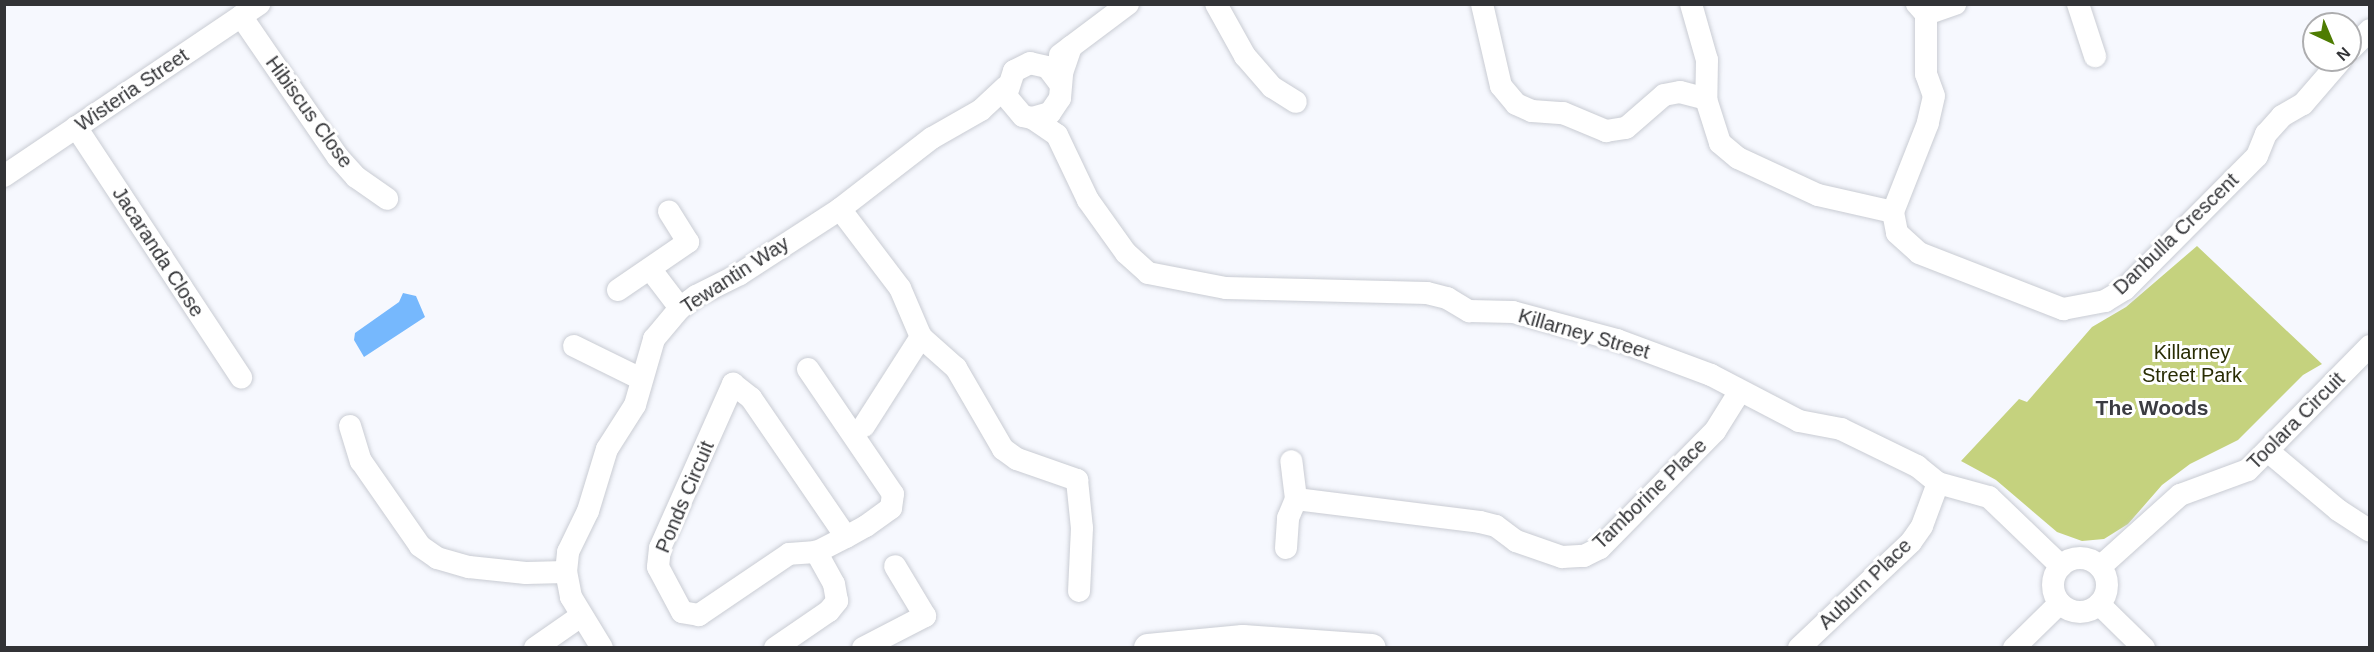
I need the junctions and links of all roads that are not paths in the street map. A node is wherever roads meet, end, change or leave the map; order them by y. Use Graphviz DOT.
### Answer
graph roads {
  1 [pos="1128,4"];
  2 [pos="1216,4"];
  3 [pos="1482,4"];
  4 [pos="1691,4"];
  5 [pos="1955,4"];
  6 [pos="2078,4"];
  7 [pos="1921,9"];
  8 [pos="250,10"];
  9 [pos="1071,47"];
  10 [pos="2095,56"];
  11 [pos="1043,65"];
  12 [pos="2331,72"];
  13 [pos="1060,84"];
  14 [pos="1006,87"];
  15 [pos="1706,99"];
  16 [pos="1296,102"];
  17 [pos="1056,106"];
  18 [pos="981,110"];
  19 [pos="1023,115"];
  20 [pos="76,127"];
  21 [pos="1057,135"];
  22 [pos="4,176"];
  23 [pos="387,199"];
  24 [pos="840,209"];
  25 [pos="669,211"];
  26 [pos="1893,212"];
  27 [pos="651,270"];
  28 [pos="618,290"];
  29 [pos="680,308"];
  30 [pos="921,337"];
  31 [pos="574,346"];
  32 [pos="2370,346"];
  33 [pos="808,369"];
  34 [pos="241,377"];
  35 [pos="641,380"];
  36 [pos="1740,391"];
  37 [pos="350,426"];
  38 [pos="864,426"];
  39 [pos="2269,452"];
  40 [pos="1291,461"];
  41 [pos="1938,483"];
  42 [pos="1296,499"];
  43 [pos="2370,531"];
  44 [pos="846,537"];
  45 [pos="1286,548"];
  46 [pos="816,552"];
  47 [pos="895,566"];
  48 [pos="2061,566"];
  49 [pos="2100,567"];
  50 [pos="566,572"];
  51 [pos="1079,591"];
  52 [pos="2060,603"];
  53 [pos="2099,604"];
  54 [pos="581,616"];
  55 [pos="785,645"];
  56 [pos="535,648"];
  57 [pos="602,648"];
  58 [pos="862,648"];
  59 [pos="1148,648"];
  60 [pos="1372,648"];
  61 [pos="1799,648"];
  62 [pos="2014,648"];
  63 [pos="2144,648"];
  1 -- 9 [label="street"];
  2 -- 16 [label="street"];
  3 -- 15 [label="street"];
  4 -- 15 [label="street"];
  5 -- 7 [label="street"];
  6 -- 10 [label="street"];
  7 -- 26 [label="street"];
  8 -- 20 [label="street, Wisteria Street"];
  8 -- 23 [label="street, Hibiscus Close"];
  9 -- 11 [label="street"];
  9 -- 13 [label="street"];
  11 -- 13 [label="street"];
  11 -- 14 [label="street"];
  12 -- 26 [label="street, Danbulla Crescent"];
  13 -- 17 [label="street"];
  14 -- 18 [label="street, Tewantin Way"];
  14 -- 19 [label="street"];
  15 -- 26 [label="street"];
  17 -- 19 [label="street"];
  17 -- 21 [label="street, Killarney Street"];
  18 -- 19 [label="street"];
  18 -- 24 [label="street, Tewantin Way"];
  19 -- 21 [label="street"];
  20 -- 22 [label="street, Wisteria Street"];
  20 -- 34 [label="street, Jacaranda Close"];
  21 -- 36 [label="street, Killarney Street"];
  24 -- 29 [label="street, Tewantin Way"];
  24 -- 30 [label="street"];
  25 -- 27 [label="street"];
  27 -- 28 [label="street"];
  27 -- 29 [label="street"];
  29 -- 35 [label="street, Tewantin Way"];
  30 -- 38 [label="street"];
  30 -- 51 [label="street"];
  31 -- 35 [label="street"];
  32 -- 39 [label="street, Toolara Circuit"];
  33 -- 44 [label="street"];
  35 -- 50 [label="street, Tewantin Way"];
  36 -- 41 [label="street, Killarney Street"];
  36 -- 42 [label="street, Tamborine Place"];
  37 -- 50 [label="street"];
  39 -- 43 [label="street"];
  39 -- 49 [label="street, Toolara Circuit"];
  40 -- 42 [label="street"];
  41 -- 48 [label="street, Killarney Street"];
  41 -- 61 [label="street, Auburn Place"];
  42 -- 45 [label="street"];
  44 -- 46 [label="street, Ponds Circuit"];
  44 -- 46 [label="street, Ponds Circuit"];
  46 -- 55 [label="street"];
  47 -- 58 [label="street"];
  48 -- 49 [label="street"];
  48 -- 52 [label="street"];
  49 -- 53 [label="street"];
  50 -- 54 [label="street, Tewantin Way"];
  52 -- 53 [label="street"];
  52 -- 62 [label="street"];
  53 -- 63 [label="street"];
  54 -- 56 [label="street"];
  54 -- 57 [label="street, Tewantin Way"];
  59 -- 60 [label="main road"];
}
